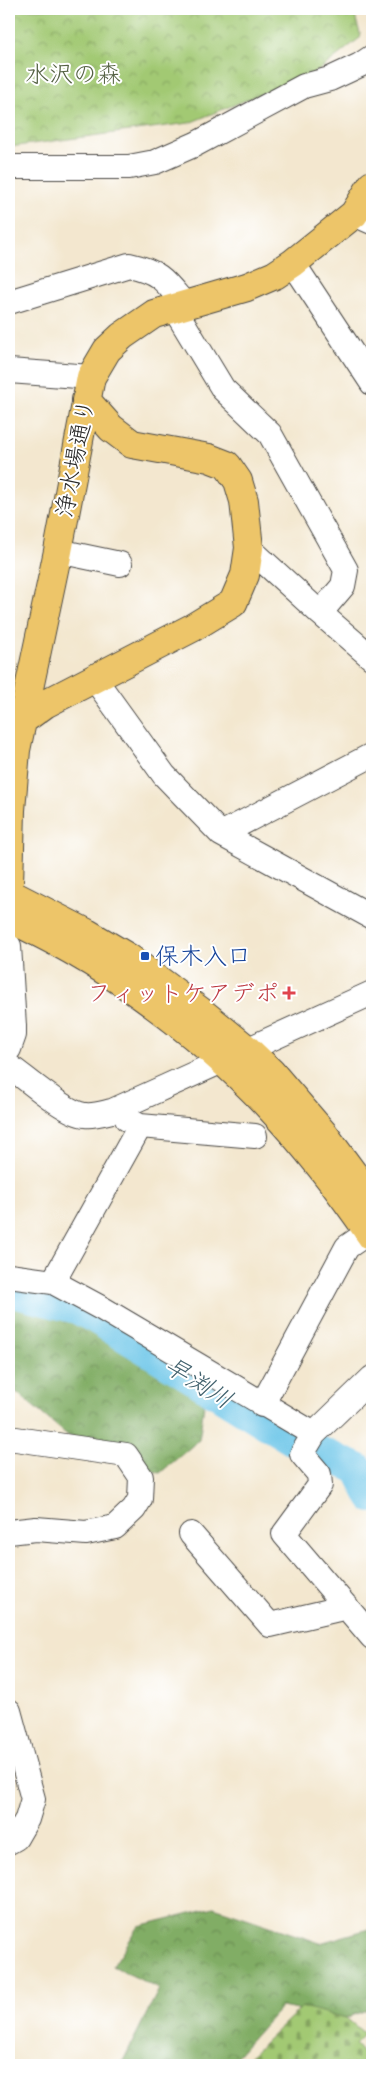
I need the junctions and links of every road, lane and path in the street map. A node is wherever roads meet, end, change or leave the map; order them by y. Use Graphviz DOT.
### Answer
graph roads {
  1 [pos="372,57"];
  2 [pos="9,167"];
  3 [pos="372,185"];
  4 [pos="363,218"];
  5 [pos="293,263"];
  6 [pos="9,302"];
  7 [pos="180,307"];
  8 [pos="9,371"];
  9 [pos="372,383"];
  10 [pos="89,389"];
  11 [pos="249,548"];
  12 [pos="58,551"];
  13 [pos="120,564"];
  14 [pos="320,613"];
  15 [pos="372,658"];
  16 [pos="94,678"];
  17 [pos="23,720"];
  18 [pos="372,755"];
  19 [pos="222,834"];
  20 [pos="9,886"];
  21 [pos="9,893"];
  22 [pos="362,902"];
  23 [pos="372,917"];
  24 [pos="9,918"];
  25 [pos="9,946"];
  26 [pos="372,993"];
  27 [pos="9,1049"];
  28 [pos="235,1054"];
  29 [pos="9,1066"];
  30 [pos="112,1111"];
  31 [pos="140,1126"];
  32 [pos="256,1136"];
  33 [pos="372,1199"];
  34 [pos="371,1235"];
  35 [pos="9,1276"];
  36 [pos="53,1282"];
  37 [pos="372,1378"];
  38 [pos="262,1404"];
  39 [pos="9,1438"];
  40 [pos="308,1443"];
  41 [pos="9,1532"];
  42 [pos="191,1534"];
  43 [pos="346,1607"];
  44 [pos="372,1637"];
  45 [pos="9,1711"];
  46 [pos="9,1842"];
  1 -- 2 [label="street"];
  3 -- 4 [label="main road, 浄水場通り"];
  4 -- 5 [label="main road, 浄水場通り"];
  5 -- 7 [label="main road, 浄水場通り"];
  5 -- 9 [label="street"];
  6 -- 7 [label="street"];
  7 -- 10 [label="main road, 浄水場通り"];
  7 -- 14 [label="street"];
  8 -- 10 [label="street"];
  10 -- 11 [label="main road"];
  10 -- 12 [label="main road, 浄水場通り"];
  11 -- 14 [label="street"];
  11 -- 16 [label="main road"];
  12 -- 13 [label="street"];
  12 -- 17 [label="main road, 浄水場通り"];
  14 -- 15 [label="street"];
  16 -- 17 [label="main road"];
  16 -- 19 [label="street"];
  17 -- 20 [label="main road, 浄水場通り"];
  18 -- 19 [label="street"];
  19 -- 22 [label="street"];
  21 -- 28 [label="main road"];
  22 -- 23 [label="street"];
  24 -- 28 [label="main road"];
  25 -- 27 [label="street"];
  26 -- 28 [label="street"];
  28 -- 30 [label="street"];
  28 -- 33 [label="main road"];
  28 -- 34 [label="main road"];
  29 -- 30 [label="street"];
  30 -- 31 [label="street"];
  31 -- 32 [label="street"];
  31 -- 36 [label="street"];
  34 -- 38 [label="street"];
  35 -- 36 [label="street"];
  36 -- 38 [label="street"];
  37 -- 40 [label="street"];
  38 -- 40 [label="street"];
  39 -- 41 [label="street"];
  40 -- 43 [label="street"];
  42 -- 43 [label="street"];
  43 -- 44 [label="street"];
  45 -- 46 [label="street"];
}
